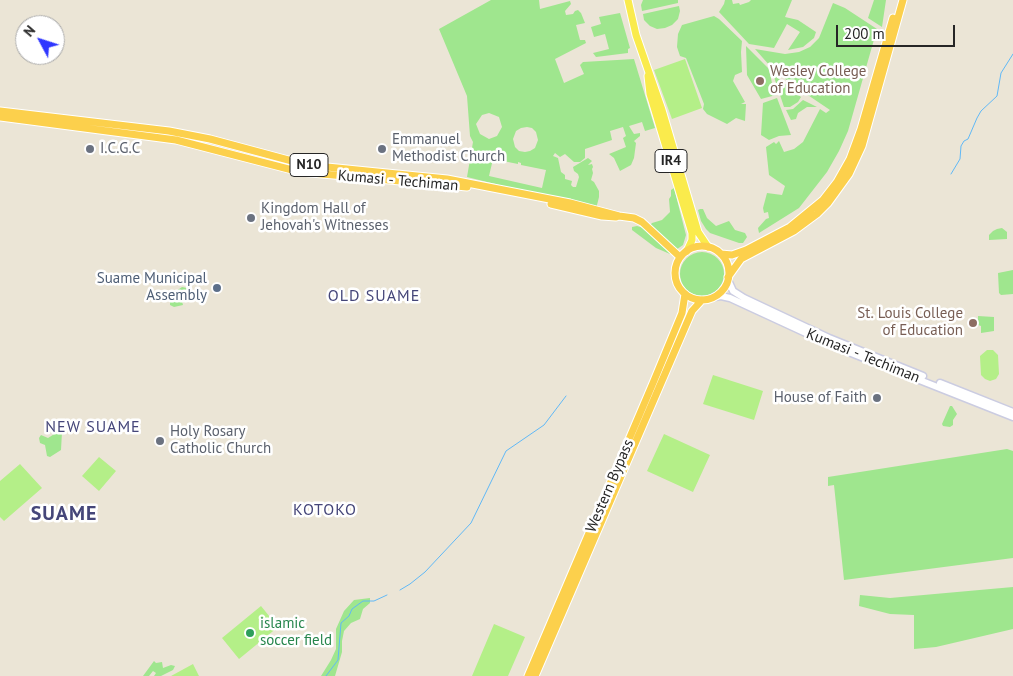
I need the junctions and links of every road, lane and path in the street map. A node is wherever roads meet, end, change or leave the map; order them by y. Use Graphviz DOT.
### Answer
graph roads {
  1 [pos="628,0"];
  2 [pos="900,1"];
  3 [pos="648,70"];
  4 [pos="0,111"];
  5 [pos="0,116"];
  6 [pos="619,216"];
  7 [pos="708,247"];
  8 [pos="687,251"];
  9 [pos="721,254"];
  10 [pos="680,257"];
  11 [pos="728,279"];
  12 [pos="685,294"];
  13 [pos="714,297"];
  14 [pos="702,300"];
  15 [pos="1013,412"];
  16 [pos="1013,417"];
  17 [pos="641,422"];
  18 [pos="528,676"];
  19 [pos="534,676"];
  1 -- 3 [label="main road, IR4"];
  2 -- 9 [label="highway"];
  2 -- 11 [label="highway"];
  3 -- 7 [label="main road, IR4"];
  3 -- 8 [label="main road, IR4"];
  4 -- 6 [label="highway, N10"];
  5 -- 6 [label="highway, Kumasi - Techiman / N10"];
  6 -- 10 [label="highway, N10"];
  7 -- 8 [label="highway"];
  7 -- 9 [label="highway"];
  8 -- 10 [label="highway"];
  9 -- 11 [label="highway"];
  10 -- 12 [label="highway"];
  11 -- 13 [label="highway"];
  11 -- 15 [label="main road, Kumasi - Techiman"];
  12 -- 14 [label="highway"];
  12 -- 17 [label="highway, Western Bypass"];
  13 -- 14 [label="highway"];
  13 -- 16 [label="main road, Kumasi - Techiman"];
  14 -- 17 [label="highway, Western Bypass"];
  17 -- 18 [label="highway, Western Bypass"];
  17 -- 19 [label="highway, Western Bypass"];
}
